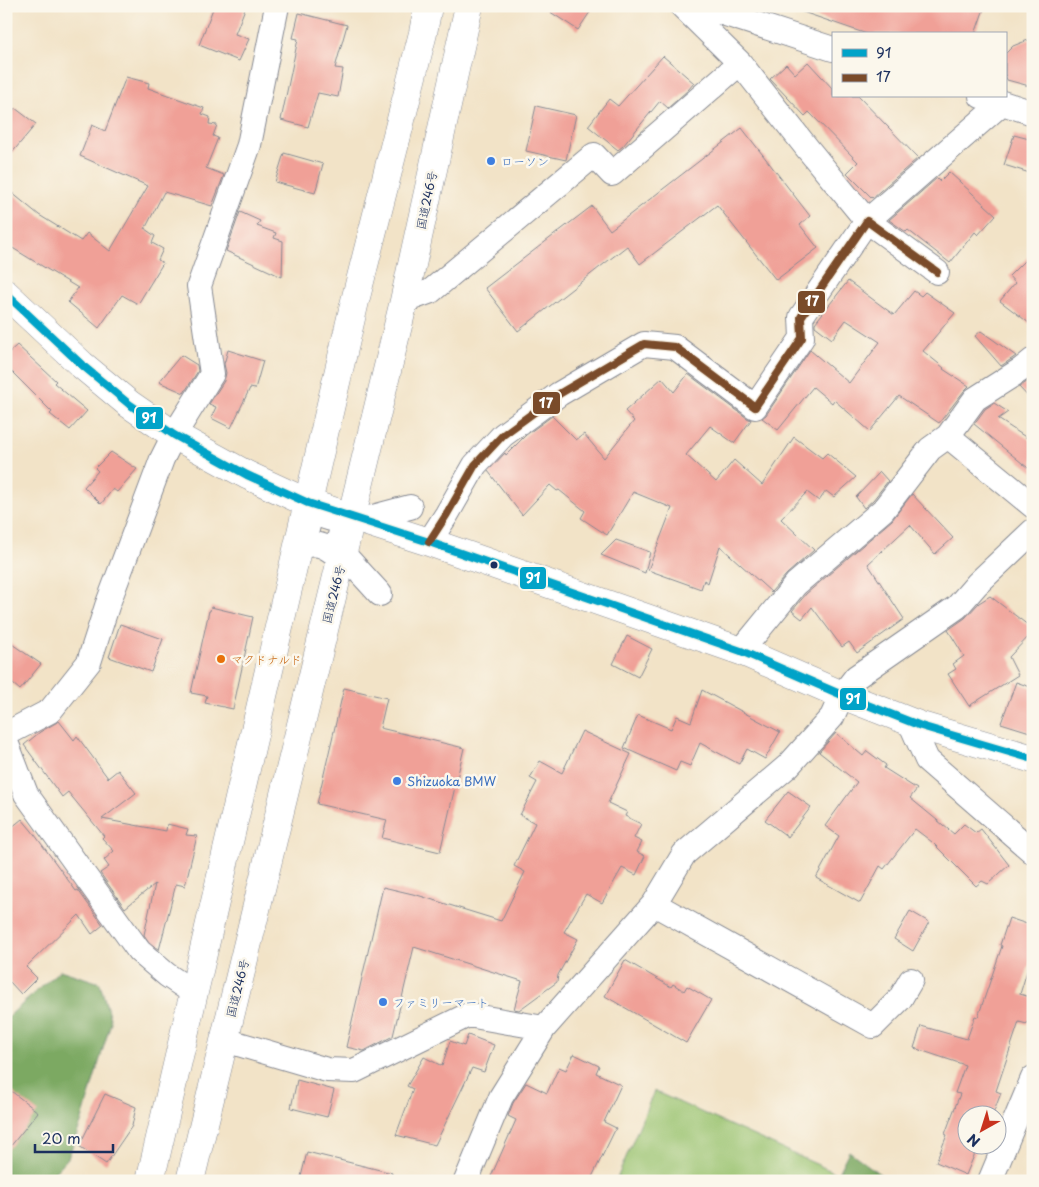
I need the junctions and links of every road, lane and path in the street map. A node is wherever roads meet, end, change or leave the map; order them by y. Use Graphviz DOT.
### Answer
graph roads {
  1 [pos="277,6"];
  2 [pos="428,6"];
  3 [pos="469,6"];
  4 [pos="682,6"];
  5 [pos="701,6"];
  6 [pos="832,49"];
  7 [pos="740,63"];
  8 [pos="991,100"];
  9 [pos="1033,113"];
  10 [pos="867,221"];
  11 [pos="937,272"];
  12 [pos="6,294"];
  13 [pos="404,301"];
  14 [pos="1033,360"];
  15 [pos="174,435"];
  16 [pos="948,436"];
  17 [pos="308,504"];
  18 [pos="1033,506"];
  19 [pos="410,507"];
  20 [pos="344,530"];
  21 [pos="1033,531"];
  22 [pos="429,542"];
  23 [pos="380,594"];
  24 [pos="741,651"];
  25 [pos="842,696"];
  26 [pos="910,722"];
  27 [pos="6,734"];
  28 [pos="6,742"];
  29 [pos="1033,759"];
  30 [pos="1033,852"];
  31 [pos="654,904"];
  32 [pos="911,980"];
  33 [pos="194,993"];
  34 [pos="544,1028"];
  35 [pos="225,1040"];
  36 [pos="1033,1078"];
  37 [pos="150,1181"];
  38 [pos="190,1181"];
  39 [pos="466,1181"];
  40 [pos="990,1181"];
  1 -- 15 [label="street"];
  2 -- 17 [label="main road"];
  3 -- 13 [label="main road, 国道246号"];
  4 -- 7 [label="street"];
  5 -- 6 [label="street"];
  7 -- 10 [label="street"];
  7 -- 13 [label="street"];
  8 -- 9 [label="street"];
  8 -- 10 [label="street"];
  10 -- 11 [label="street"];
  10 -- 22 [label="street"];
  12 -- 15 [label="main road"];
  13 -- 20 [label="main road, 国道246号"];
  14 -- 16 [label="street"];
  15 -- 17 [label="main road"];
  15 -- 27 [label="street"];
  16 -- 18 [label="street"];
  16 -- 24 [label="street"];
  17 -- 20 [label="main road"];
  17 -- 33 [label="main road"];
  19 -- 20 [label="street"];
  20 -- 22 [label="main road"];
  20 -- 23 [label="street"];
  20 -- 35 [label="main road, 国道246号"];
  21 -- 25 [label="street"];
  22 -- 24 [label="main road"];
  24 -- 25 [label="main road"];
  25 -- 26 [label="main road"];
  25 -- 31 [label="street"];
  26 -- 29 [label="main road"];
  26 -- 30 [label="street"];
  28 -- 33 [label="street"];
  31 -- 32 [label="street"];
  31 -- 34 [label="street"];
  33 -- 37 [label="main road"];
  34 -- 35 [label="street"];
  34 -- 39 [label="street"];
  35 -- 38 [label="main road, 国道246号"];
  36 -- 40 [label="street"];
}
